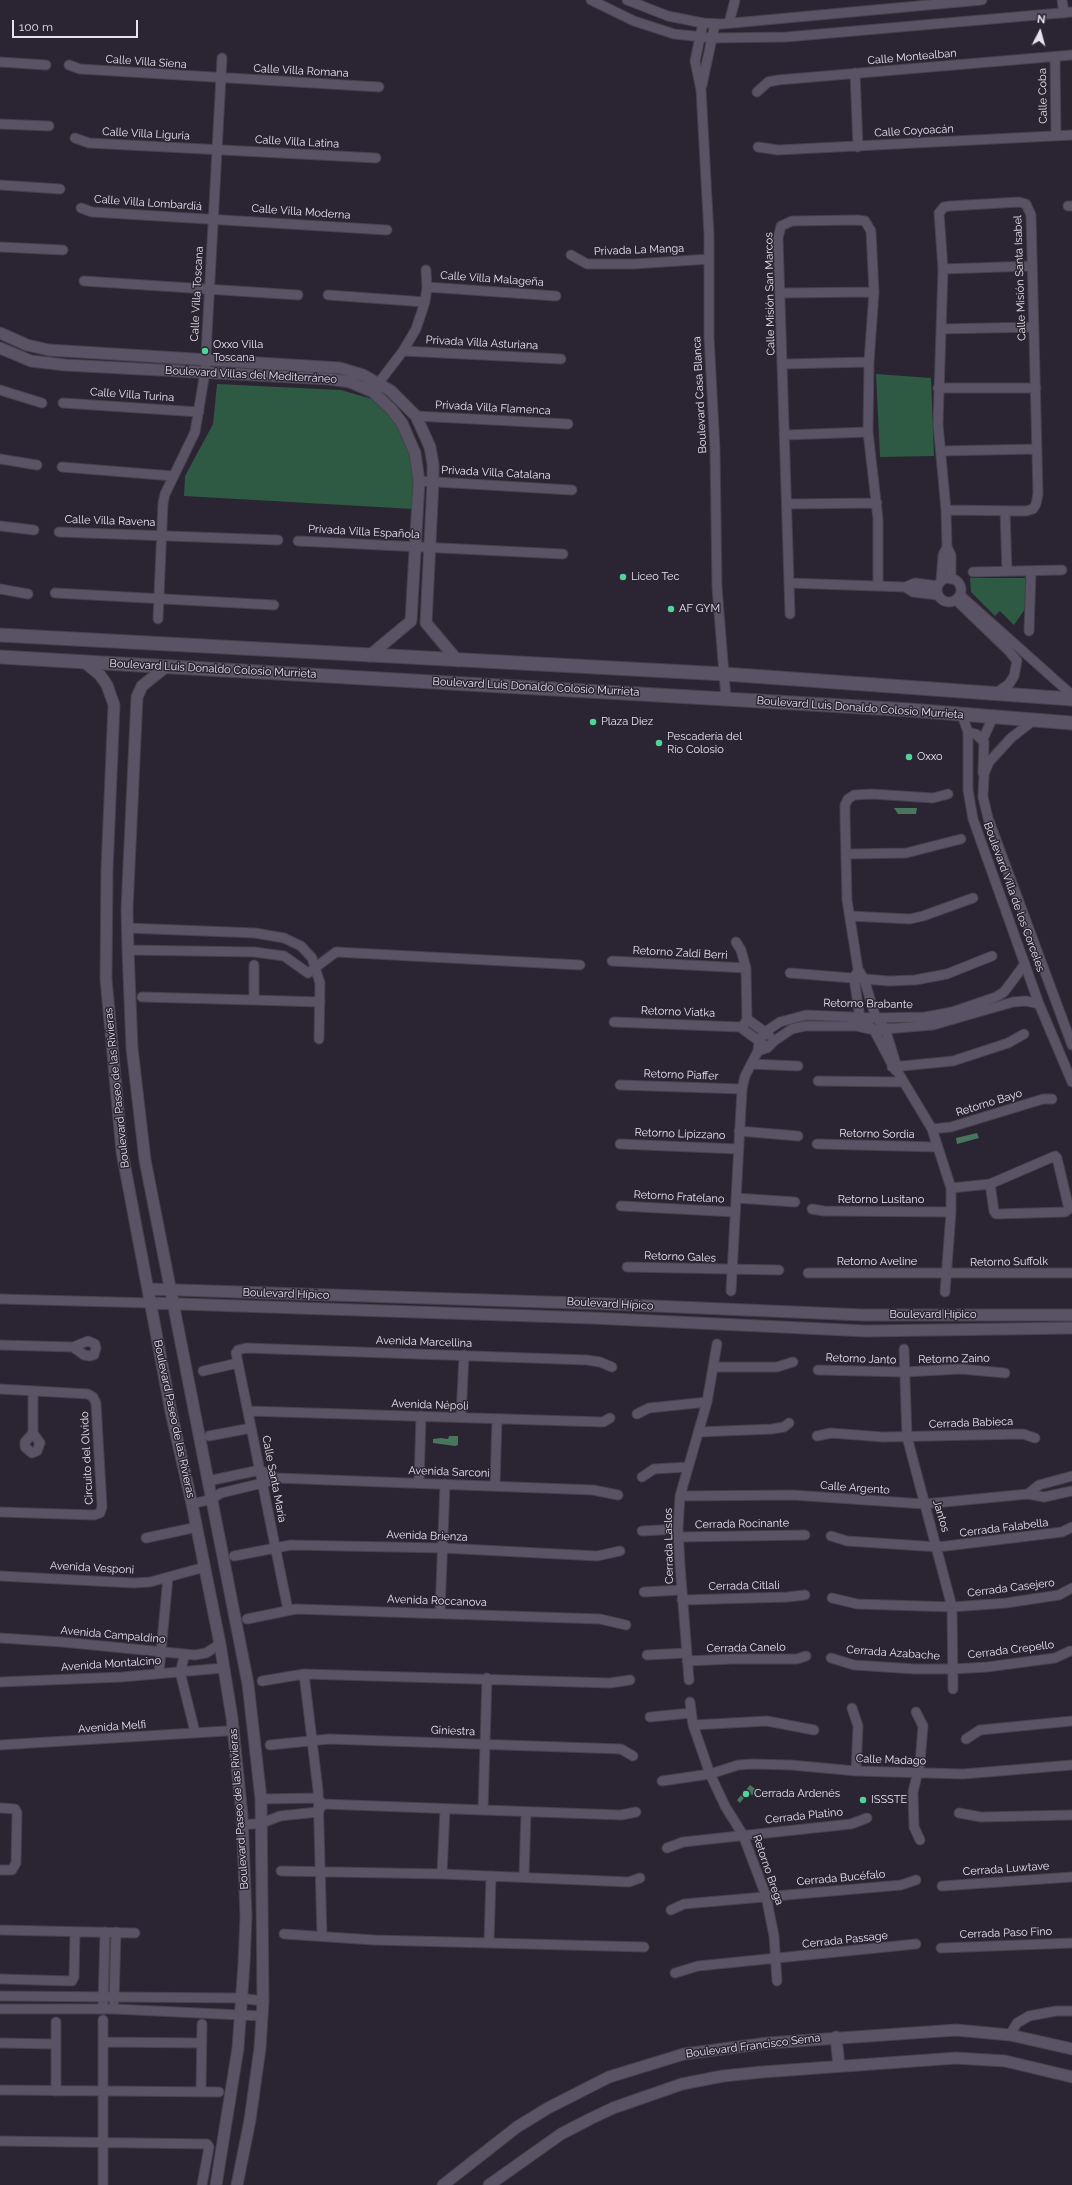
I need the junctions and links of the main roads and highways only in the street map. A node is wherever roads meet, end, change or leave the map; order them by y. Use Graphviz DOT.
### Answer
graph roads {
  1 [pos="0,634"];
  2 [pos="261,650"];
  3 [pos="0,657"];
  4 [pos="260,671"];
  5 [pos="1072,699"];
  6 [pos="1072,723"];
  1 -- 2 [label="main road, Boulevard Luis Donaldo Colosio Murrieta"];
  2 -- 4 [label="main road"];
  2 -- 5 [label="main road, Boulevard Luis Donaldo Colosio Murrieta"];
  3 -- 4 [label="main road, Boulevard Luis Donaldo Colosio Murrieta"];
  4 -- 6 [label="main road, Boulevard Luis Donaldo Colosio Murrieta"];
}
